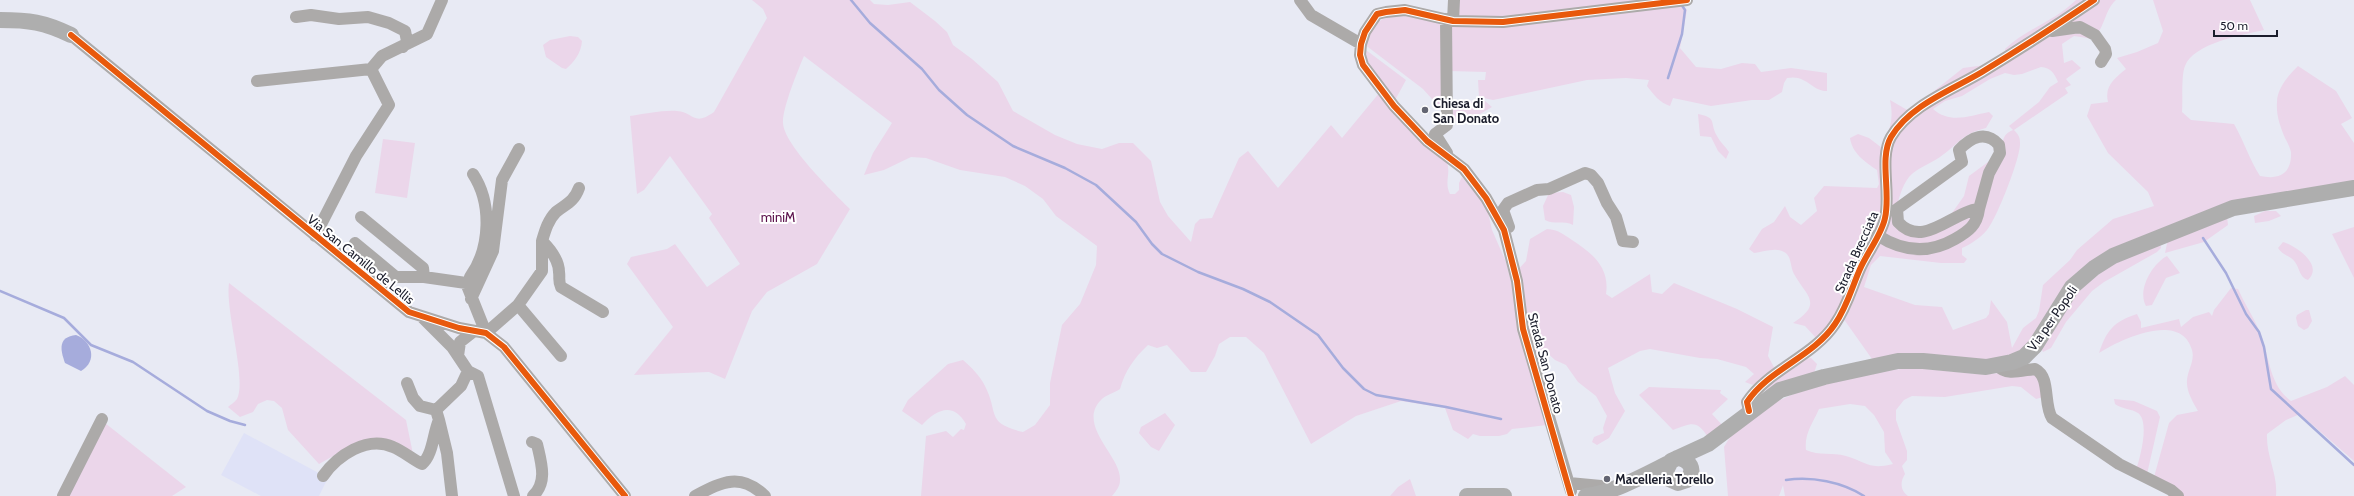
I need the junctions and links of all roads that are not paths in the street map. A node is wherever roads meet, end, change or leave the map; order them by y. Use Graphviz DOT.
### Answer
graph roads {
  1 [pos="442,0"];
  2 [pos="1300,0"];
  3 [pos="1454,0"];
  4 [pos="1687,0"];
  5 [pos="2094,0"];
  6 [pos="296,17"];
  7 [pos="0,20"];
  8 [pos="1450,20"];
  9 [pos="2048,31"];
  10 [pos="71,35"];
  11 [pos="1361,44"];
  12 [pos="403,47"];
  13 [pos="2101,62"];
  14 [pos="371,69"];
  15 [pos="257,82"];
  16 [pos="519,149"];
  17 [pos="1450,159"];
  18 [pos="473,174"];
  19 [pos="579,188"];
  20 [pos="2354,188"];
  21 [pos="1979,209"];
  22 [pos="361,218"];
  23 [pos="1877,235"];
  24 [pos="315,236"];
  25 [pos="542,241"];
  26 [pos="1633,242"];
  27 [pos="355,243"];
  28 [pos="1510,255"];
  29 [pos="424,277"];
  30 [pos="466,283"];
  31 [pos="471,299"];
  32 [pos="518,305"];
  33 [pos="603,312"];
  34 [pos="420,316"];
  35 [pos="455,327"];
  36 [pos="474,331"];
  37 [pos="486,333"];
  38 [pos="455,352"];
  39 [pos="561,356"];
  40 [pos="1998,366"];
  41 [pos="468,371"];
  42 [pos="407,383"];
  43 [pos="1749,411"];
  44 [pos="438,415"];
  45 [pos="102,419"];
  46 [pos="532,442"];
  47 [pos="1708,444"];
  48 [pos="1691,471"];
  49 [pos="323,476"];
  50 [pos="1674,476"];
  51 [pos="1605,491"];
  52 [pos="62,496"];
  53 [pos="452,496"];
  54 [pos="514,496"];
  55 [pos="533,496"];
  56 [pos="625,496"];
  57 [pos="695,496"];
  58 [pos="765,496"];
  59 [pos="1467,496"];
  60 [pos="1500,496"];
  61 [pos="1504,496"];
  62 [pos="1586,496"];
  63 [pos="1688,496"];
  64 [pos="2178,496"];
  1 -- 12 [label="street"];
  2 -- 11 [label="street"];
  3 -- 8 [label="street, Strada San Donato"];
  4 -- 8 [label="street"];
  5 -- 9 [label="street, Strada Brecciata"];
  6 -- 12 [label="street"];
  7 -- 10 [label="main road, Via San Camillo de Lellis"];
  8 -- 11 [label="street, Strada San Donato"];
  8 -- 17 [label="street, Strada San Donato"];
  9 -- 13 [label="street"];
  9 -- 23 [label="street, Strada Brecciata"];
  10 -- 24 [label="street, Via San Camillo de Lellis"];
  11 -- 17 [label="street, Strada San Donato"];
  12 -- 14 [label="street"];
  14 -- 15 [label="street"];
  14 -- 24 [label="street, Via San Camillo de Lellis"];
  16 -- 31 [label="street"];
  17 -- 28 [label="street, Strada San Donato"];
  18 -- 30 [label="street"];
  19 -- 25 [label="street"];
  20 -- 40 [label="main road, Via per Popoli"];
  21 -- 21 [label="street"];
  21 -- 23 [label="street"];
  22 -- 29 [label="street"];
  23 -- 43 [label="street, Strada Brecciata"];
  24 -- 34 [label="street, Via San Camillo de Lellis"];
  25 -- 32 [label="street"];
  25 -- 33 [label="street"];
  26 -- 28 [label="street, Strada San Donato"];
  27 -- 29 [label="street"];
  28 -- 51 [label="street, Strada San Donato"];
  29 -- 30 [label="street"];
  30 -- 31 [label="street, Via San Camillo de Lellis"];
  31 -- 37 [label="street, Via San Camillo de Lellis"];
  32 -- 37 [label="street"];
  32 -- 39 [label="street"];
  34 -- 35 [label="street, Via San Camillo de Lellis"];
  34 -- 38 [label="street, Via San Camillo de Lellis"];
  35 -- 36 [label="street, Via San Camillo de Lellis"];
  35 -- 38 [label="street"];
  36 -- 37 [label="street, Via San Camillo de Lellis"];
  36 -- 38 [label="street"];
  37 -- 56 [label="street, Via San Camillo de Lellis"];
  38 -- 41 [label="street, Via San Camillo de Lellis"];
  40 -- 43 [label="main road, Via per Popoli"];
  40 -- 64 [label="street"];
  41 -- 44 [label="street"];
  41 -- 54 [label="street, Via San Camillo de Lellis"];
  42 -- 44 [label="street"];
  43 -- 47 [label="main road, Via per Popoli"];
  44 -- 49 [label="street"];
  44 -- 53 [label="street"];
  45 -- 52 [label="street"];
  46 -- 55 [label="street"];
  47 -- 48 [label="main road, Via per Popoli"];
  47 -- 50 [label="main road, Via per Popoli"];
  48 -- 50 [label="main road"];
  48 -- 50 [label="main road"];
  48 -- 63 [label="main road"];
  50 -- 51 [label="main road"];
  51 -- 62 [label="main road"];
  57 -- 58 [label="street"];
  59 -- 60 [label="main road"];
  60 -- 61 [label="main road"];
}
